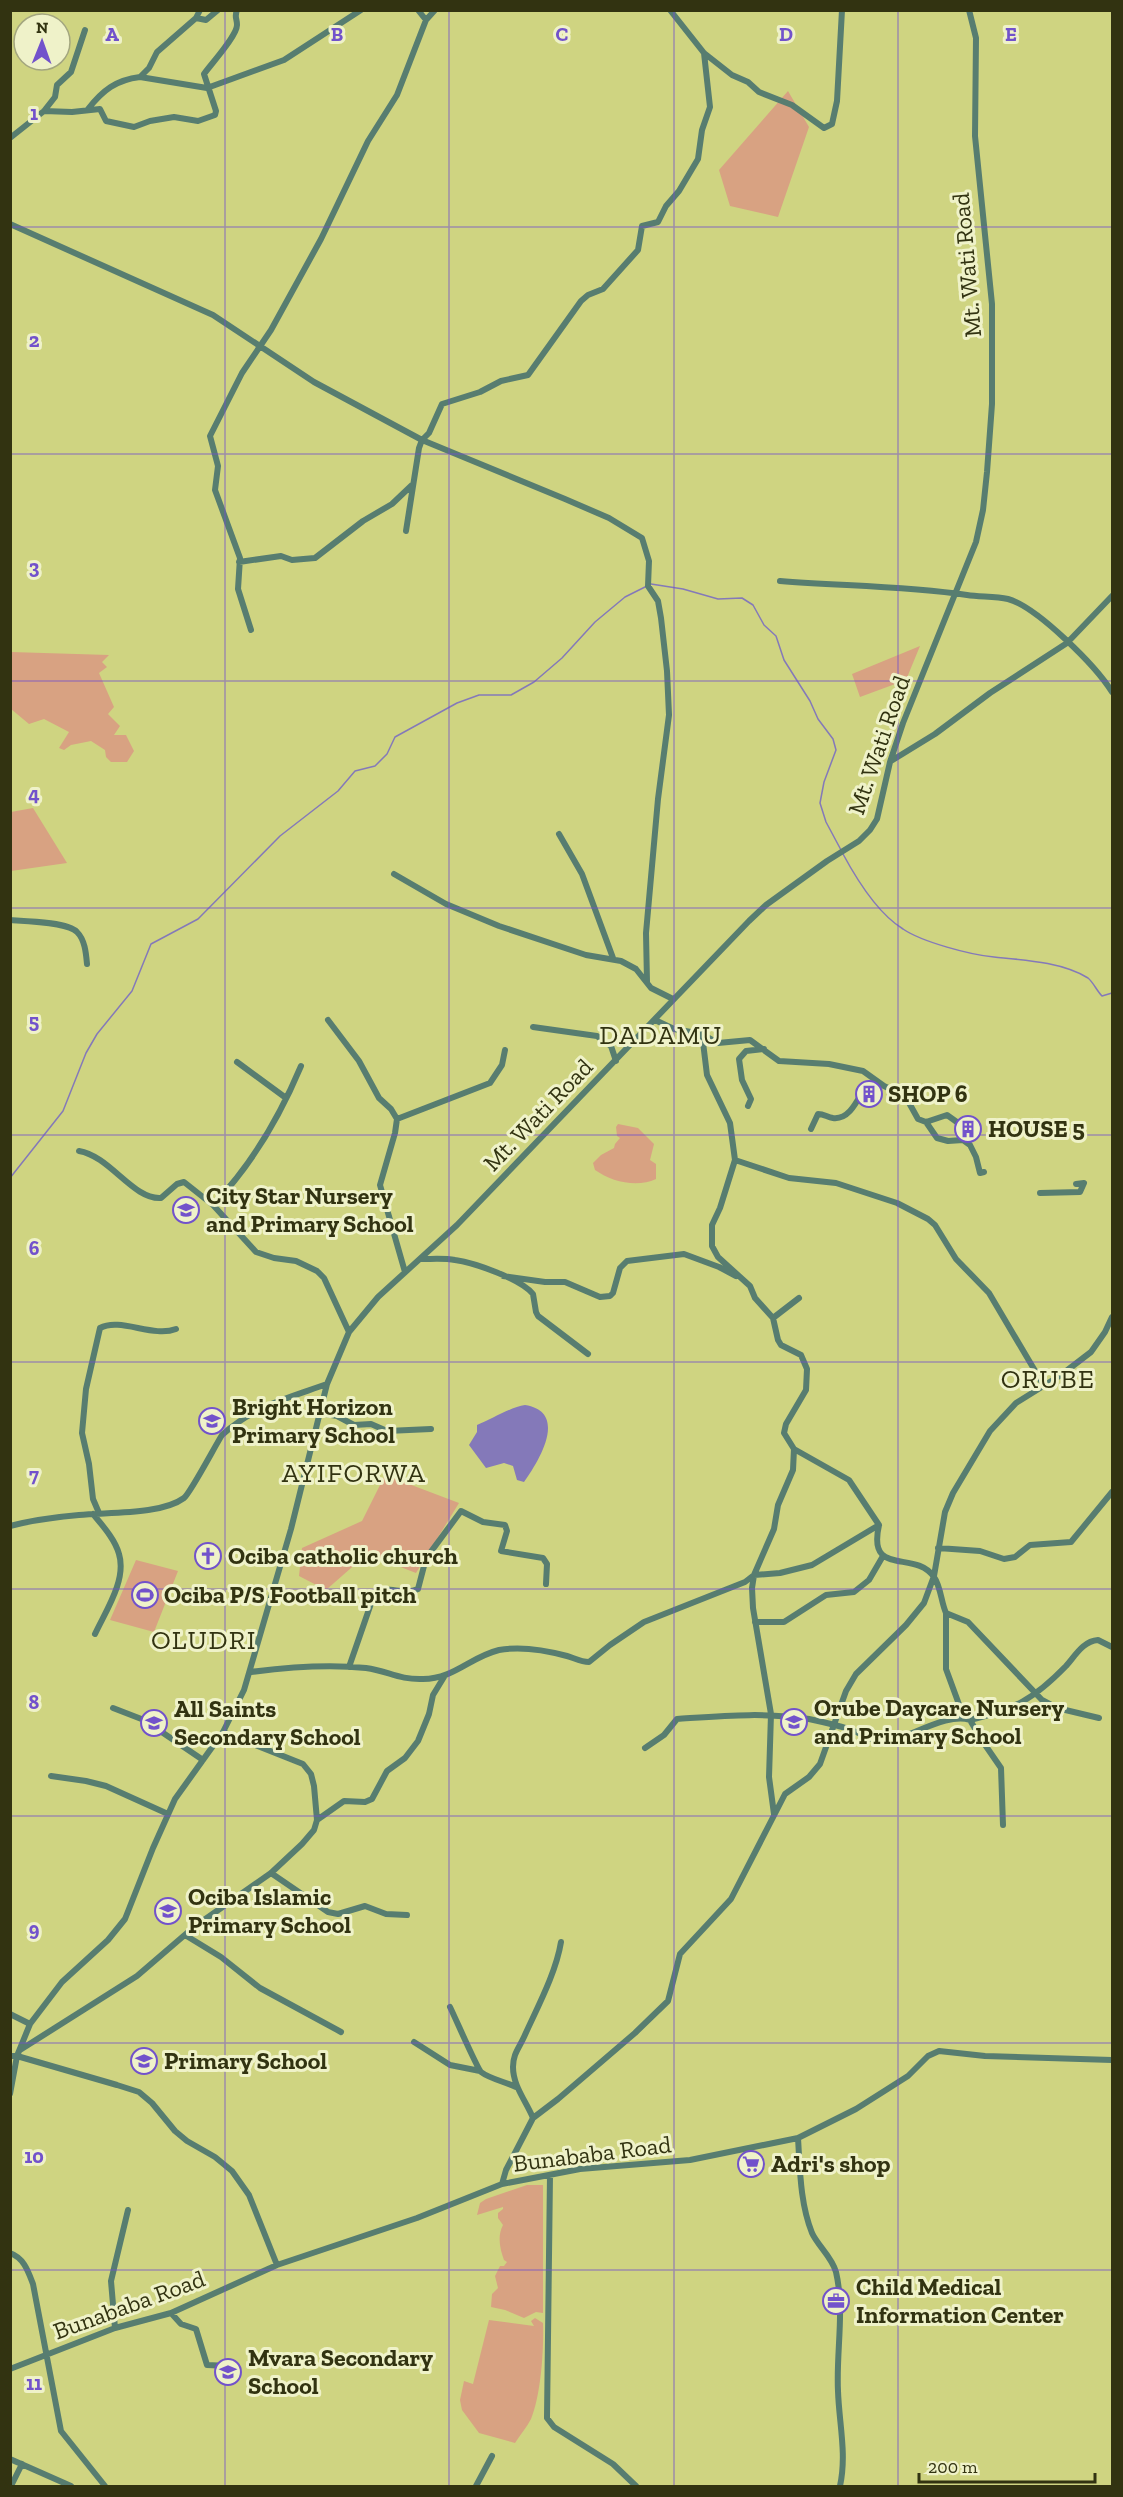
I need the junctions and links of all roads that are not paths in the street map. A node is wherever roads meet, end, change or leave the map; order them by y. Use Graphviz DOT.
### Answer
graph roads {
  1 [pos="200,10"];
  2 [pos="218,10"];
  3 [pos="237,10"];
  4 [pos="361,10"];
  5 [pos="418,10"];
  6 [pos="435,10"];
  7 [pos="670,10"];
  8 [pos="842,10"];
  9 [pos="969,10"];
  10 [pos="196,18"];
  11 [pos="426,20"];
  12 [pos="85,30"];
  13 [pos="704,53"];
  14 [pos="140,76"];
  15 [pos="207,88"];
  16 [pos="88,109"];
  17 [pos="44,111"];
  18 [pos="10,138"];
  19 [pos="10,224"];
  20 [pos="260,346"];
  21 [pos="422,440"];
  22 [pos="413,485"];
  23 [pos="406,531"];
  24 [pos="239,562"];
  25 [pos="780,581"];
  26 [pos="954,593"];
  27 [pos="1113,596"];
  28 [pos="252,630"];
  29 [pos="1068,643"];
  30 [pos="1113,692"];
  31 [pos="890,762"];
  32 [pos="559,834"];
  33 [pos="394,874"];
  34 [pos="10,920"];
  35 [pos="613,958"];
  36 [pos="87,964"];
  37 [pos="647,982"];
  38 [pos="673,999"];
  39 [pos="328,1020"];
  40 [pos="655,1020"];
  41 [pos="534,1027"];
  42 [pos="702,1034"];
  43 [pos="764,1049"];
  44 [pos="505,1050"];
  45 [pos="616,1061"];
  46 [pos="237,1062"];
  47 [pos="301,1066"];
  48 [pos="880,1087"];
  49 [pos="888,1088"];
  50 [pos="872,1095"];
  51 [pos="286,1098"];
  52 [pos="923,1098"];
  53 [pos="748,1106"];
  54 [pos="397,1119"];
  55 [pos="926,1122"];
  56 [pos="961,1125"];
  57 [pos="811,1129"];
  58 [pos="79,1150"];
  59 [pos="735,1160"];
  60 [pos="984,1172"];
  61 [pos="1076,1184"];
  62 [pos="1040,1193"];
  63 [pos="213,1205"];
  64 [pos="422,1259"];
  65 [pos="405,1272"];
  66 [pos="503,1276"];
  67 [pos="746,1281"];
  68 [pos="799,1298"];
  69 [pos="1113,1317"];
  70 [pos="773,1318"];
  71 [pos="176,1329"];
  72 [pos="349,1332"];
  73 [pos="588,1354"];
  74 [pos="327,1384"];
  75 [pos="1044,1386"];
  76 [pos="320,1413"];
  77 [pos="431,1429"];
  78 [pos="794,1449"];
  79 [pos="1113,1492"];
  80 [pos="96,1514"];
  81 [pos="879,1525"];
  82 [pos="10,1526"];
  83 [pos="938,1548"];
  84 [pos="883,1556"];
  85 [pos="754,1575"];
  86 [pos="934,1576"];
  87 [pos="745,1582"];
  88 [pos="546,1584"];
  89 [pos="752,1588"];
  90 [pos="946,1613"];
  91 [pos="755,1622"];
  92 [pos="95,1634"];
  93 [pos="1113,1647"];
  94 [pos="349,1667"];
  95 [pos="251,1672"];
  96 [pos="444,1677"];
  97 [pos="1037,1694"];
  98 [pos="113,1708"];
  99 [pos="771,1714"];
  100 [pos="1099,1718"];
  101 [pos="967,1719"];
  102 [pos="836,1725"];
  103 [pos="223,1732"];
  104 [pos="645,1748"];
  105 [pos="203,1760"];
  106 [pos="51,1776"];
  107 [pos="168,1814"];
  108 [pos="774,1815"];
  109 [pos="317,1820"];
  110 [pos="1003,1826"];
  111 [pos="272,1873"];
  112 [pos="408,1915"];
  113 [pos="185,1935"];
  114 [pos="561,1942"];
  115 [pos="450,2007"];
  116 [pos="10,2014"];
  117 [pos="30,2024"];
  118 [pos="341,2032"];
  119 [pos="414,2042"];
  120 [pos="16,2054"];
  121 [pos="1113,2060"];
  122 [pos="480,2071"];
  123 [pos="516,2086"];
  124 [pos="10,2094"];
  125 [pos="533,2118"];
  126 [pos="798,2138"];
  127 [pos="550,2175"];
  128 [pos="502,2184"];
  129 [pos="128,2210"];
  130 [pos="10,2253"];
  131 [pos="277,2265"];
  132 [pos="171,2313"];
  133 [pos="115,2328"];
  134 [pos="47,2355"];
  135 [pos="229,2366"];
  136 [pos="10,2369"];
  137 [pos="492,2456"];
  138 [pos="10,2459"];
  139 [pos="22,2464"];
  140 [pos="11,2487"];
  141 [pos="71,2487"];
  142 [pos="105,2487"];
  143 [pos="476,2487"];
  144 [pos="636,2487"];
  145 [pos="840,2487"];
  1 -- 10 [label="street"];
  2 -- 10 [label="street"];
  3 -- 15 [label="street"];
  4 -- 15 [label="street"];
  5 -- 11 [label="street"];
  6 -- 11 [label="street"];
  7 -- 13 [label="street"];
  8 -- 13 [label="street"];
  9 -- 26 [label="street, Mt. Wati Road"];
  10 -- 14 [label="street"];
  11 -- 20 [label="street"];
  12 -- 17 [label="street"];
  13 -- 21 [label="street"];
  14 -- 15 [label="street"];
  14 -- 16 [label="street"];
  15 -- 16 [label="street"];
  16 -- 17 [label="street"];
  17 -- 18 [label="street"];
  19 -- 20 [label="street"];
  20 -- 21 [label="street"];
  20 -- 24 [label="street"];
  21 -- 22 [label="street"];
  21 -- 37 [label="street"];
  22 -- 23 [label="street"];
  22 -- 24 [label="street"];
  24 -- 28 [label="street"];
  25 -- 26 [label="street"];
  26 -- 29 [label="street"];
  26 -- 31 [label="street, Mt. Wati Road"];
  27 -- 29 [label="street"];
  29 -- 30 [label="street"];
  29 -- 31 [label="street"];
  31 -- 38 [label="street, Mt. Wati Road"];
  32 -- 35 [label="street"];
  33 -- 35 [label="street"];
  34 -- 36 [label="street"];
  35 -- 37 [label="street"];
  37 -- 38 [label="street"];
  38 -- 40 [label="street, Mt. Wati Road"];
  39 -- 54 [label="street"];
  40 -- 42 [label="street"];
  40 -- 45 [label="street, Mt. Wati Road"];
  41 -- 45 [label="street"];
  42 -- 43 [label="street"];
  42 -- 59 [label="street"];
  43 -- 48 [label="street"];
  43 -- 53 [label="street"];
  44 -- 54 [label="street"];
  45 -- 64 [label="street, Mt. Wati Road"];
  46 -- 51 [label="street"];
  47 -- 51 [label="street"];
  48 -- 49 [label="street"];
  48 -- 50 [label="street"];
  48 -- 57 [label="street"];
  49 -- 52 [label="street"];
  49 -- 55 [label="street"];
  51 -- 63 [label="street"];
  54 -- 65 [label="street"];
  55 -- 56 [label="street"];
  55 -- 60 [label="street"];
  58 -- 63 [label="street"];
  59 -- 67 [label="street"];
  59 -- 75 [label="street"];
  61 -- 62 [label="street"];
  63 -- 72 [label="street"];
  64 -- 65 [label="street, Mt. Wati Road"];
  64 -- 66 [label="street"];
  65 -- 72 [label="street, Mt. Wati Road"];
  66 -- 67 [label="street"];
  66 -- 73 [label="street"];
  67 -- 70 [label="street"];
  68 -- 70 [label="street"];
  69 -- 75 [label="street"];
  70 -- 78 [label="street"];
  71 -- 80 [label="street"];
  72 -- 74 [label="street, Mt. Wati Road"];
  74 -- 76 [label="street, Mt. Wati Road"];
  74 -- 80 [label="street"];
  75 -- 83 [label="street"];
  76 -- 77 [label="street"];
  76 -- 95 [label="street, Mt. Wati Road"];
  78 -- 81 [label="street"];
  78 -- 85 [label="street"];
  79 -- 83 [label="street"];
  80 -- 82 [label="street"];
  80 -- 92 [label="street"];
  81 -- 84 [label="street"];
  81 -- 85 [label="street"];
  83 -- 86 [label="street"];
  84 -- 86 [label="street"];
  84 -- 91 [label="street"];
  85 -- 87 [label="street"];
  85 -- 89 [label="street"];
  86 -- 90 [label="street"];
  86 -- 102 [label="street"];
  87 -- 89 [label="street"];
  87 -- 96 [label="street"];
  88 -- 94 [label="street"];
  89 -- 91 [label="street"];
  90 -- 97 [label="street"];
  90 -- 101 [label="street"];
  91 -- 99 [label="street"];
  93 -- 97 [label="street"];
  94 -- 95 [label="street"];
  94 -- 96 [label="street"];
  95 -- 103 [label="street, Mt. Wati Road"];
  96 -- 109 [label="street"];
  97 -- 100 [label="street"];
  97 -- 101 [label="street"];
  98 -- 105 [label="street"];
  99 -- 102 [label="street"];
  99 -- 104 [label="street"];
  99 -- 108 [label="street"];
  101 -- 102 [label="street"];
  101 -- 110 [label="street"];
  102 -- 108 [label="street"];
  103 -- 105 [label="street, Mt. Wati Road"];
  103 -- 109 [label="street"];
  105 -- 107 [label="street, Mt. Wati Road"];
  106 -- 107 [label="street"];
  107 -- 117 [label="street, Mt. Wati Road"];
  108 -- 125 [label="street"];
  109 -- 111 [label="street"];
  111 -- 112 [label="street"];
  111 -- 113 [label="street"];
  113 -- 118 [label="street"];
  113 -- 120 [label="street"];
  114 -- 123 [label="street"];
  115 -- 122 [label="street"];
  116 -- 117 [label="street"];
  117 -- 120 [label="street, Mt. Wati Road"];
  119 -- 122 [label="street"];
  120 -- 124 [label="street, Mt. Wati Road"];
  120 -- 131 [label="street"];
  121 -- 126 [label="street, Bunababa Road"];
  122 -- 123 [label="street"];
  123 -- 125 [label="street"];
  125 -- 128 [label="street"];
  126 -- 127 [label="street, Bunababa Road"];
  126 -- 145 [label="street"];
  127 -- 128 [label="street, Bunababa Road"];
  127 -- 144 [label="street"];
  128 -- 131 [label="street, Bunababa Road"];
  129 -- 133 [label="street"];
  130 -- 134 [label="street"];
  131 -- 132 [label="street, Bunababa Road"];
  132 -- 133 [label="street, Bunababa Road"];
  132 -- 135 [label="street"];
  133 -- 134 [label="street, Bunababa Road"];
  134 -- 136 [label="street, Bunababa Road"];
  134 -- 142 [label="street"];
  137 -- 143 [label="street"];
  138 -- 139 [label="street"];
  139 -- 140 [label="street"];
  139 -- 141 [label="street"];
}
